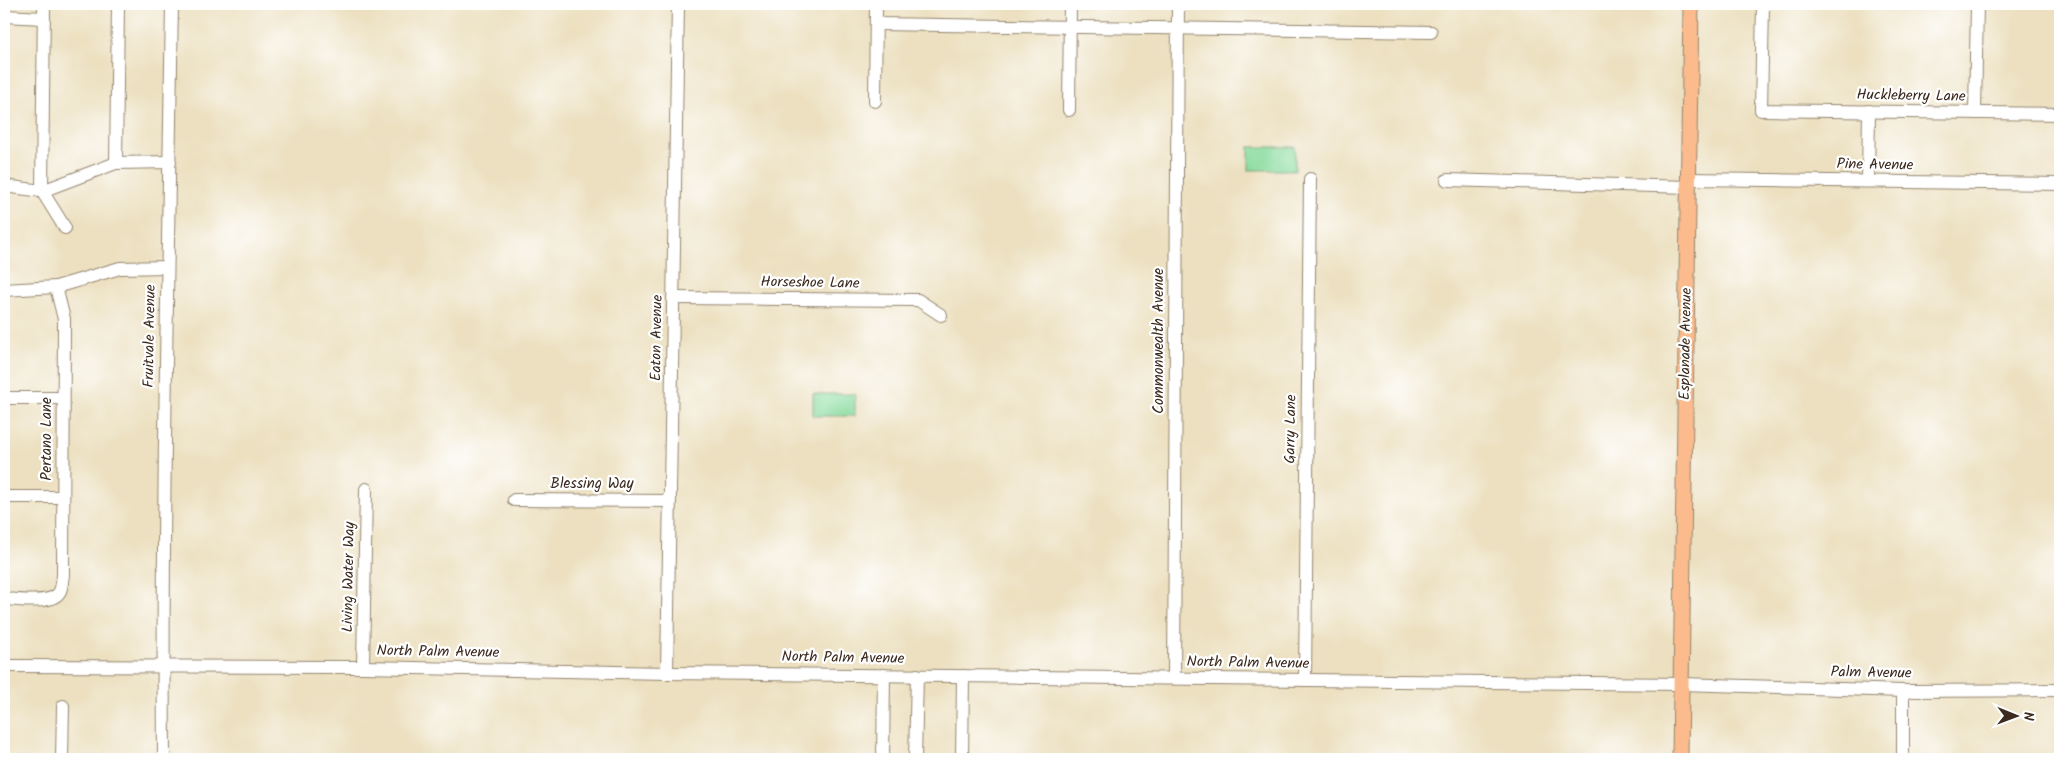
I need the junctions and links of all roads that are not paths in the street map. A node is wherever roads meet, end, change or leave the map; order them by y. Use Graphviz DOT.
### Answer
graph roads {
  1 [pos="44,4"];
  2 [pos="118,4"];
  3 [pos="172,4"];
  4 [pos="678,4"];
  5 [pos="876,4"];
  6 [pos="1070,4"];
  7 [pos="1178,4"];
  8 [pos="1691,4"];
  9 [pos="1763,4"];
  10 [pos="1977,4"];
  11 [pos="4,16"];
  12 [pos="44,18"];
  13 [pos="876,24"];
  14 [pos="1070,28"];
  15 [pos="1178,29"];
  16 [pos="1431,32"];
  17 [pos="875,100"];
  18 [pos="1069,110"];
  19 [pos="1869,112"];
  20 [pos="1975,113"];
  21 [pos="2060,114"];
  22 [pos="170,162"];
  23 [pos="116,163"];
  24 [pos="1310,179"];
  25 [pos="1447,180"];
  26 [pos="1868,181"];
  27 [pos="1688,183"];
  28 [pos="2060,184"];
  29 [pos="4,186"];
  30 [pos="42,191"];
  31 [pos="65,228"];
  32 [pos="167,267"];
  33 [pos="56,287"];
  34 [pos="4,290"];
  35 [pos="674,298"];
  36 [pos="941,315"];
  37 [pos="4,398"];
  38 [pos="64,398"];
  39 [pos="366,489"];
  40 [pos="4,497"];
  41 [pos="63,497"];
  42 [pos="514,500"];
  43 [pos="670,501"];
  44 [pos="4,599"];
  45 [pos="4,666"];
  46 [pos="364,666"];
  47 [pos="163,668"];
  48 [pos="667,672"];
  49 [pos="884,675"];
  50 [pos="917,675"];
  51 [pos="963,676"];
  52 [pos="1174,678"];
  53 [pos="1305,680"];
  54 [pos="1681,684"];
  55 [pos="2060,690"];
  56 [pos="1903,691"];
  57 [pos="63,706"];
  58 [pos="62,759"];
  59 [pos="164,759"];
  60 [pos="883,759"];
  61 [pos="916,759"];
  62 [pos="962,759"];
  63 [pos="1680,759"];
  64 [pos="1903,759"];
  1 -- 12 [label="street"];
  2 -- 23 [label="street"];
  3 -- 22 [label="street, Fruitvale Avenue"];
  4 -- 35 [label="street, Eaton Avenue"];
  5 -- 13 [label="street"];
  6 -- 14 [label="street"];
  7 -- 15 [label="street, Commonwealth Avenue"];
  8 -- 27 [label="main road, Esplanade Avenue"];
  9 -- 19 [label="street, Huckleberry Lane"];
  10 -- 20 [label="street"];
  11 -- 12 [label="street"];
  12 -- 30 [label="street"];
  13 -- 14 [label="street"];
  13 -- 17 [label="street"];
  14 -- 15 [label="street"];
  14 -- 18 [label="street"];
  15 -- 16 [label="street"];
  15 -- 52 [label="street, Commonwealth Avenue"];
  19 -- 20 [label="street, Huckleberry Lane"];
  19 -- 26 [label="street"];
  20 -- 21 [label="street, Huckleberry Lane"];
  22 -- 23 [label="street"];
  22 -- 32 [label="street, Fruitvale Avenue"];
  23 -- 30 [label="street"];
  24 -- 53 [label="street, Garry Lane"];
  25 -- 27 [label="street, Pine Avenue"];
  26 -- 27 [label="street, Pine Avenue"];
  26 -- 28 [label="street, Pine Avenue"];
  27 -- 54 [label="main road, Esplanade Avenue"];
  29 -- 30 [label="street"];
  30 -- 31 [label="street"];
  32 -- 33 [label="street"];
  32 -- 47 [label="street, Fruitvale Avenue"];
  33 -- 34 [label="street"];
  33 -- 38 [label="street, Pertano Lane"];
  35 -- 36 [label="street, Horseshoe Lane"];
  35 -- 43 [label="street, Eaton Avenue"];
  37 -- 38 [label="street"];
  38 -- 41 [label="street, Pertano Lane"];
  39 -- 46 [label="street, Living Water Way"];
  40 -- 41 [label="street"];
  41 -- 44 [label="street, Pertano Lane"];
  42 -- 43 [label="street, Blessing Way"];
  43 -- 48 [label="street, Eaton Avenue"];
  45 -- 47 [label="street, North Palm Avenue"];
  46 -- 47 [label="street, North Palm Avenue"];
  46 -- 48 [label="street, North Palm Avenue"];
  47 -- 59 [label="street, Fruitvale Avenue"];
  48 -- 49 [label="street, North Palm Avenue"];
  49 -- 50 [label="street, North Palm Avenue"];
  49 -- 60 [label="street"];
  50 -- 51 [label="street, North Palm Avenue"];
  50 -- 61 [label="street"];
  51 -- 52 [label="street, North Palm Avenue"];
  51 -- 62 [label="street"];
  52 -- 53 [label="street, North Palm Avenue"];
  53 -- 54 [label="street, North Palm Avenue"];
  54 -- 56 [label="street, Palm Avenue"];
  54 -- 63 [label="main road, Esplanade Avenue"];
  55 -- 56 [label="street, Palm Avenue"];
  56 -- 64 [label="street"];
  57 -- 58 [label="street"];
}
